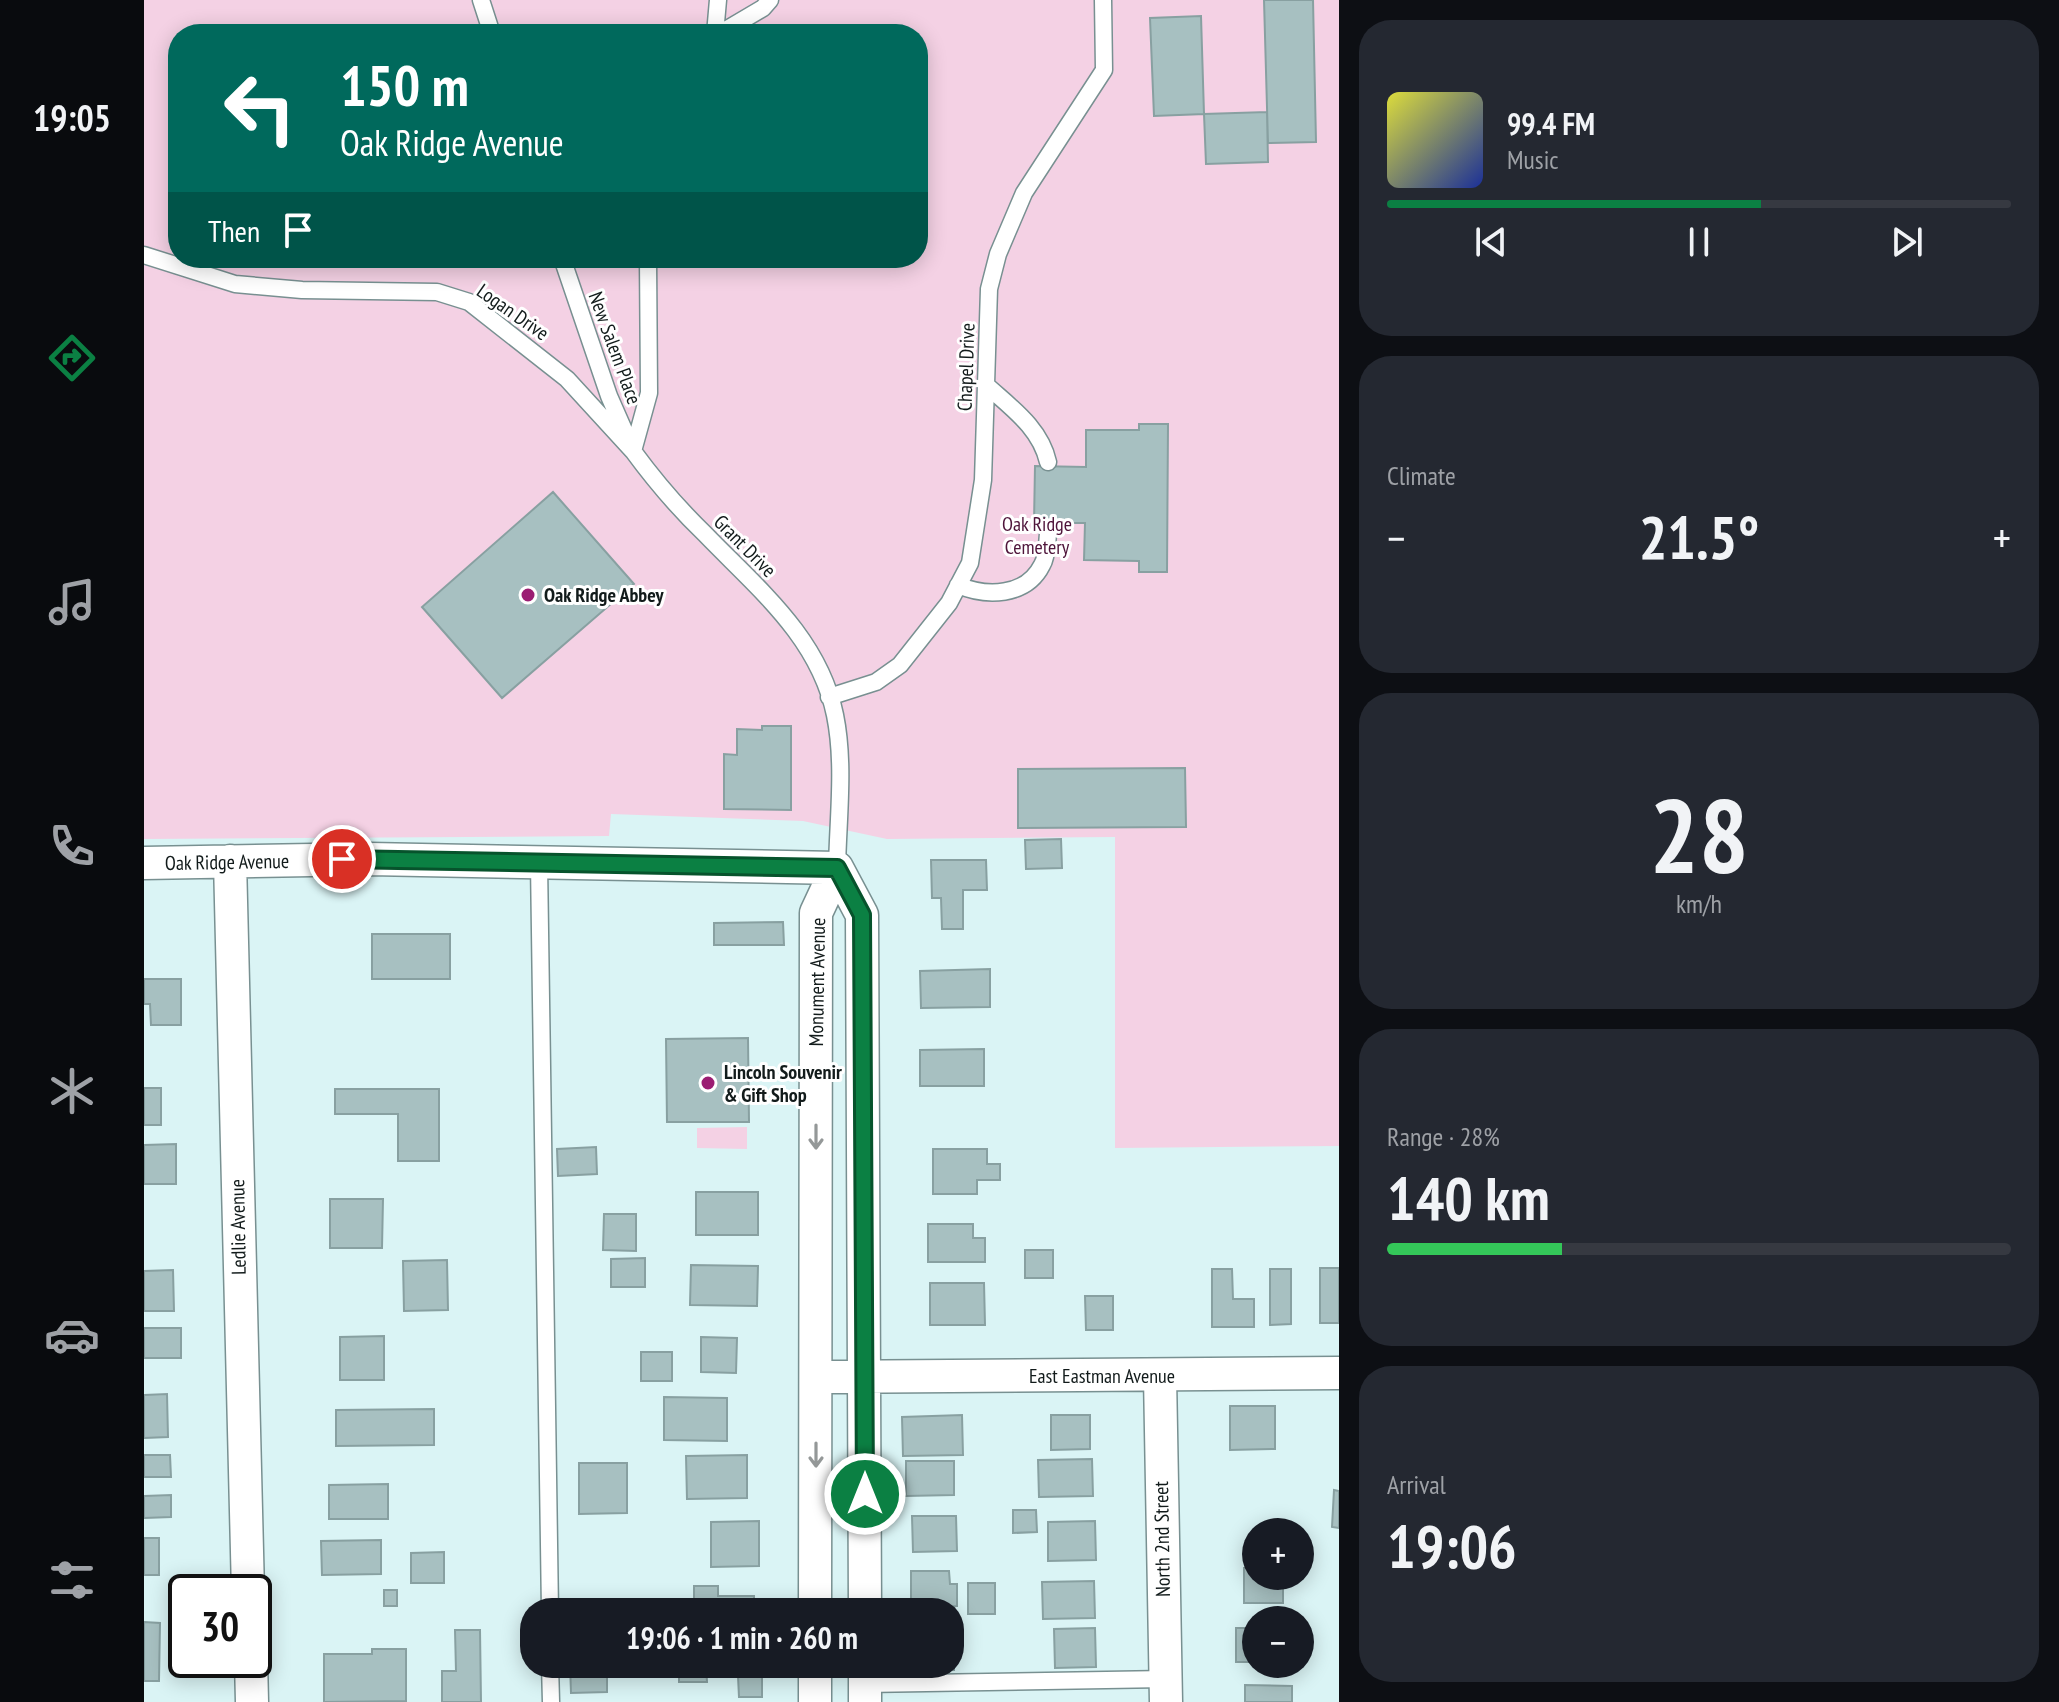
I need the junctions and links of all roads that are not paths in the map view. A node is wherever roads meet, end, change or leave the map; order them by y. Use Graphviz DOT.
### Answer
graph roads {
  1 [pos="481,0"];
  2 [pos="718,0"];
  3 [pos="770,0"];
  4 [pos="1103,0"];
  5 [pos="489,24"];
  6 [pos="717,24"];
  7 [pos="735,24"];
  8 [pos="144,255"];
  9 [pos="168,263"];
  10 [pos="185,268"];
  11 [pos="565,268"];
  12 [pos="648,268"];
  13 [pos="985,384"];
  14 [pos="633,451"];
  15 [pos="1048,462"];
  16 [pos="1048,534"];
  17 [pos="958,585"];
  18 [pos="829,697"];
  19 [pos="230,861"];
  20 [pos="144,863"];
  21 [pos="539,863"];
  22 [pos="837,868"];
  23 [pos="1339,1373"];
  24 [pos="1160,1376"];
  25 [pos="816,1377"];
  26 [pos="865,1377"];
  27 [pos="248,1574"];
  28 [pos="550,1598"];
  29 [pos="815,1598"];
  30 [pos="865,1598"];
  31 [pos="251,1678"];
  32 [pos="550,1678"];
  33 [pos="815,1678"];
  34 [pos="865,1683"];
  35 [pos="1166,1690"];
  36 [pos="252,1702"];
  37 [pos="551,1702"];
  38 [pos="815,1702"];
  1 -- 5 [label="lane"];
  2 -- 6 [label="lane"];
  3 -- 7 [label="lane"];
  4 -- 13 [label="lane, Chapel Drive"];
  8 -- 9 [label="lane, Logan Drive"];
  10 -- 14 [label="lane, Logan Drive"];
  11 -- 14 [label="lane, New Salem Place"];
  12 -- 14 [label="lane"];
  13 -- 15 [label="lane"];
  13 -- 17 [label="lane, Chapel Drive"];
  14 -- 18 [label="lane, Grant Drive"];
  16 -- 17 [label="lane"];
  17 -- 18 [label="lane, Chapel Drive"];
  18 -- 22 [label="lane, Grant Drive"];
  19 -- 20 [label="street, Oak Ridge Avenue"];
  19 -- 21 [label="street, Oak Ridge Avenue"];
  19 -- 27 [label="street, Ledlie Avenue"];
  21 -- 22 [label="street, Oak Ridge Avenue"];
  21 -- 28 [label="lane"];
  22 -- 25 [label="street, Monument Avenue, one-way"];
  22 -- 26 [label="street, Monument Avenue"];
  23 -- 24 [label="street, East Eastman Avenue"];
  24 -- 26 [label="street, East Eastman Avenue"];
  24 -- 35 [label="street, North 2nd Street"];
  25 -- 26 [label="street, East Eastman Avenue"];
  25 -- 29 [label="street, Monument Avenue, one-way"];
  26 -- 30 [label="street, Monument Avenue"];
  31 -- 36 [label="street"];
  32 -- 37 [label="lane"];
  33 -- 38 [label="street"];
  34 -- 35 [label="lane"];
}
